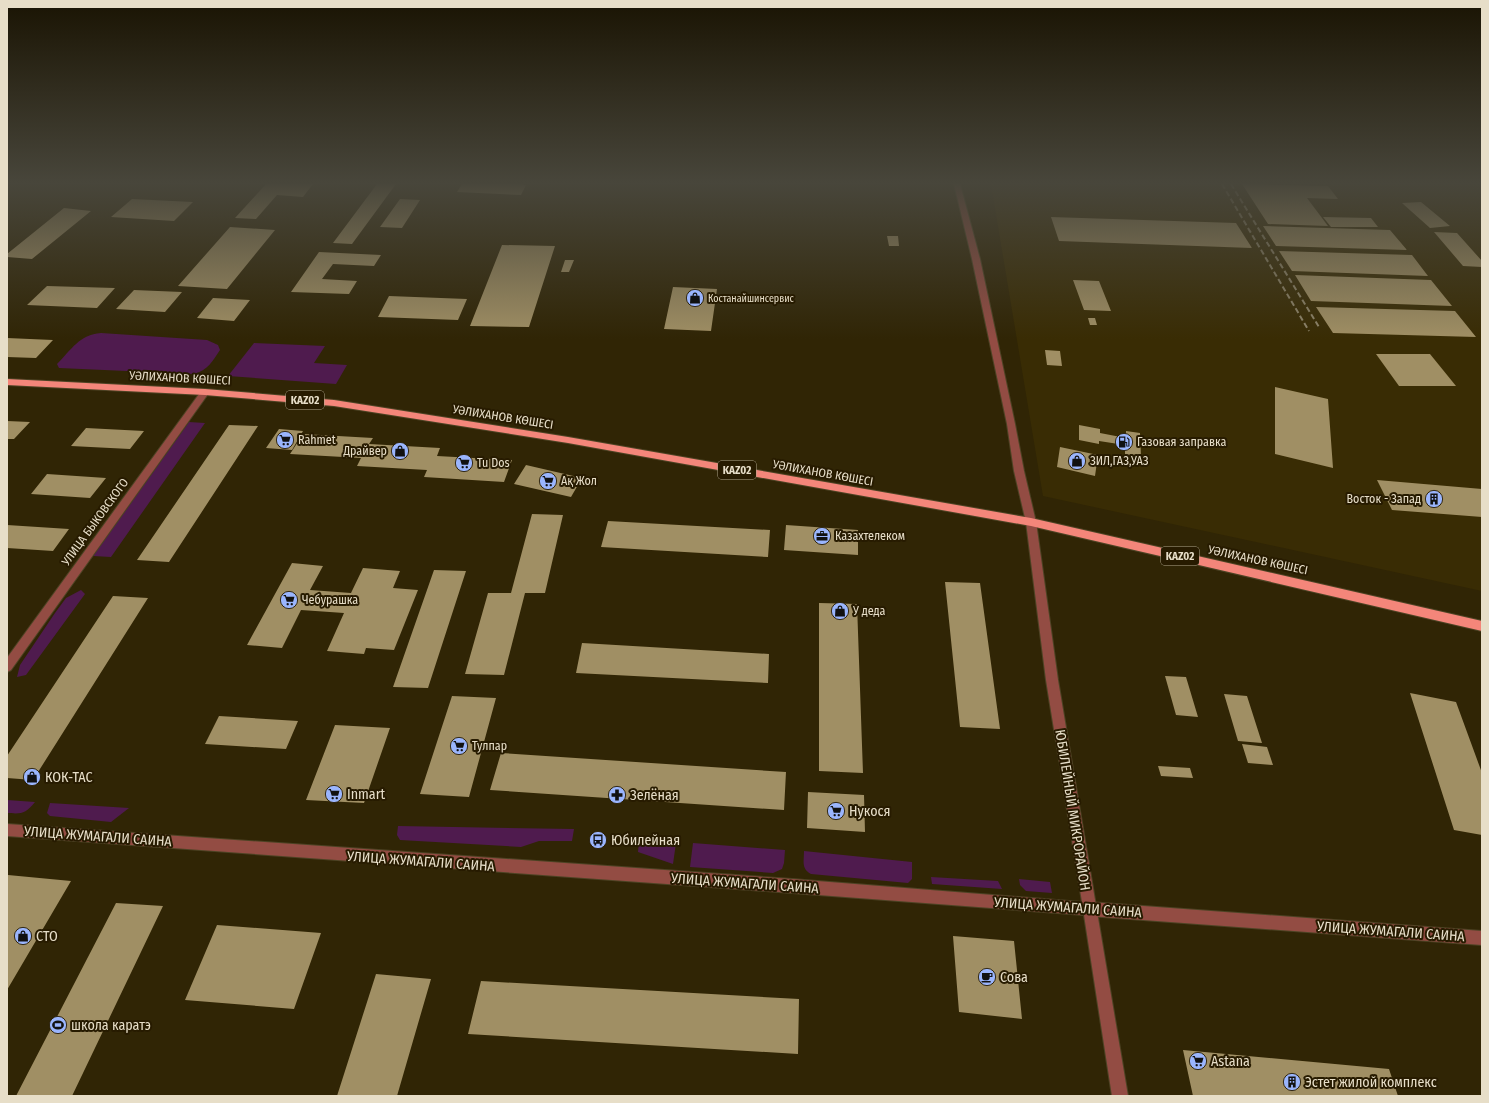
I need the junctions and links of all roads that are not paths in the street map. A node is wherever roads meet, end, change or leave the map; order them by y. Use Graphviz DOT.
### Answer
graph roads {
  1 [pos="970,235"];
  2 [pos="7,382"];
  3 [pos="205,392"];
  4 [pos="1031,522"];
  5 [pos="1482,626"];
  6 [pos="7,667"];
  7 [pos="7,830"];
  8 [pos="1089,909"];
  9 [pos="1482,938"];
  10 [pos="1120,1096"];
  1 -- 4 [label="street, ЮБИЛЕЙНЫЙ МИКРОРАЙОН"];
  2 -- 3 [label="highway, УӘЛИХАНОВ КӨШЕСІ / KАZ02"];
  3 -- 4 [label="highway, УӘЛИХАНОВ КӨШЕСІ / KАZ02"];
  3 -- 6 [label="street, УЛИЦА БЫКОВСКОГО"];
  4 -- 5 [label="highway, УӘЛИХАНОВ КӨШЕСІ / KАZ02"];
  4 -- 8 [label="street, ЮБИЛЕЙНЫЙ МИКРОРАЙОН"];
  7 -- 8 [label="street, УЛИЦА ЖУМАГАЛИ САИНА"];
  8 -- 9 [label="street, УЛИЦА ЖУМАГАЛИ САИНА"];
  8 -- 10 [label="street, ЮБИЛЕЙНЫЙ МИКРОРАЙОН"];
}
